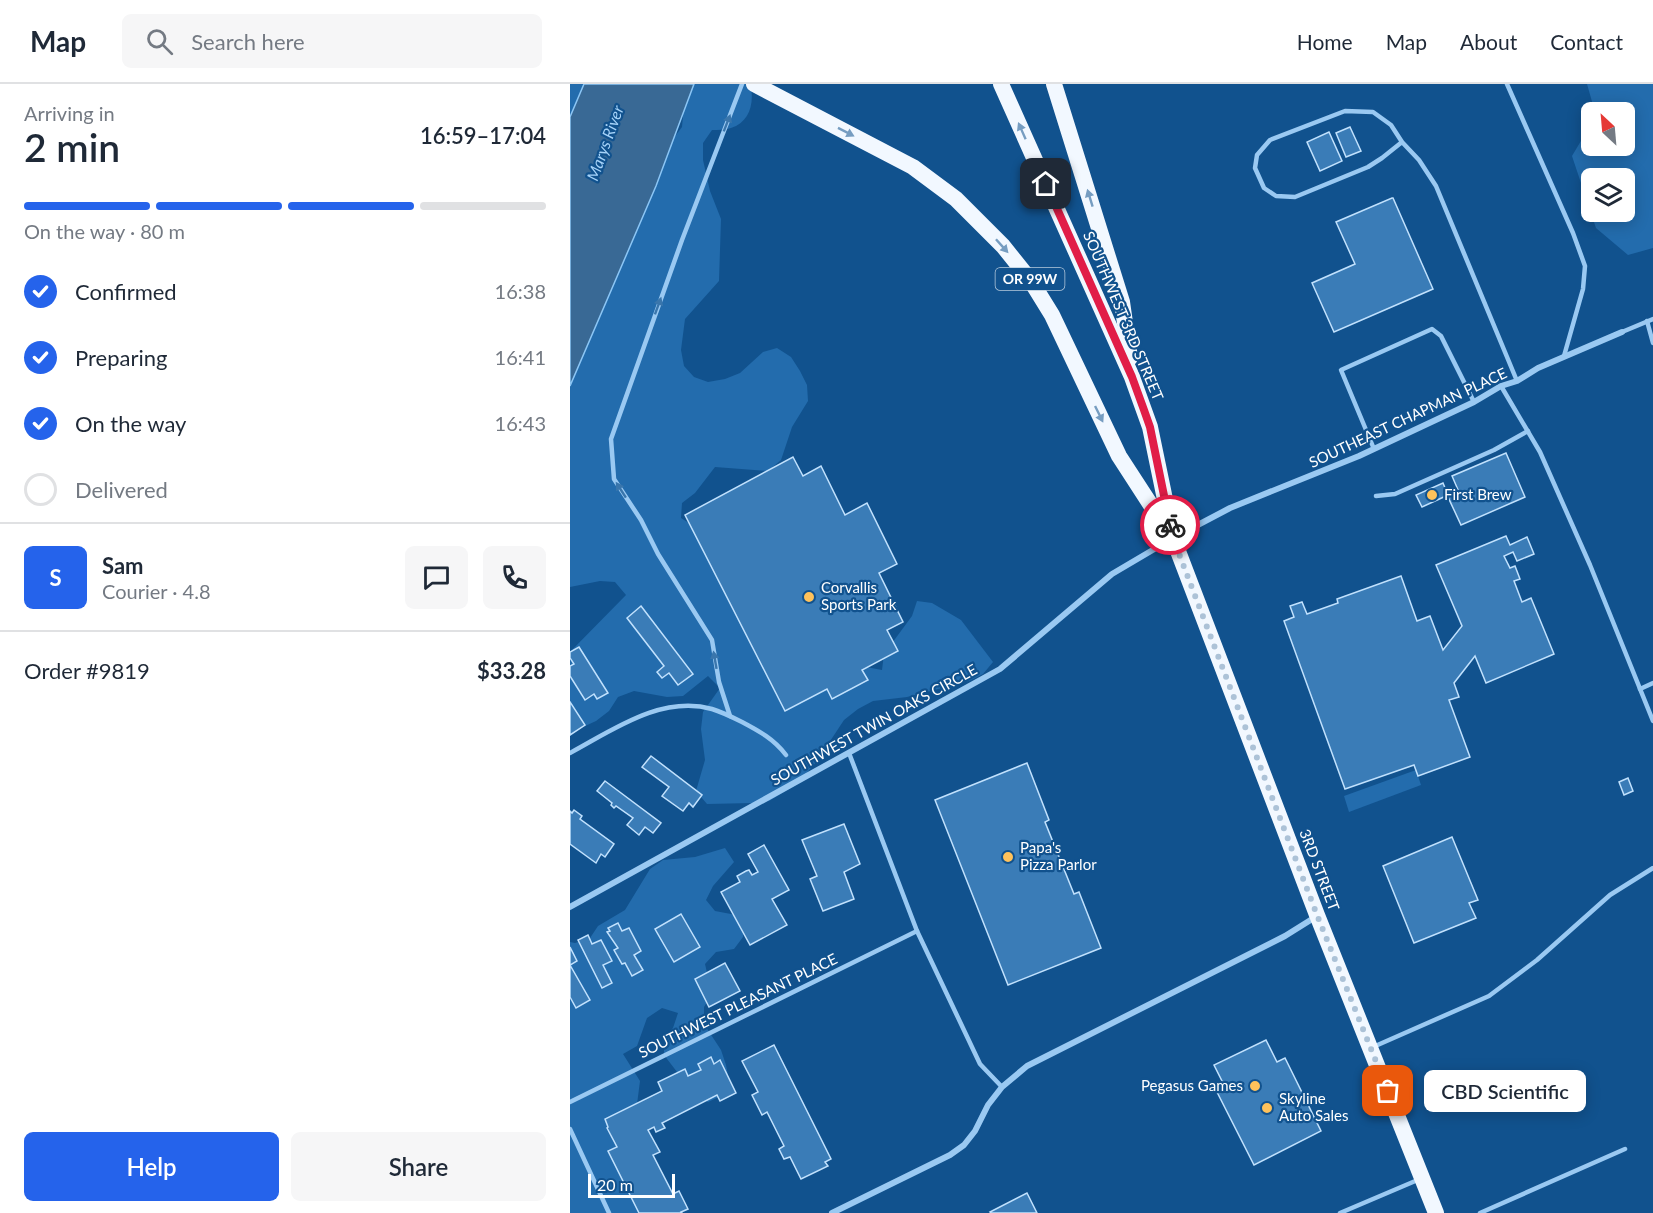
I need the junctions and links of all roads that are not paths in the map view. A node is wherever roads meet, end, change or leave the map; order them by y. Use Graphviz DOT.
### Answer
graph roads {
  1 [pos="742,84"];
  2 [pos="754,84"];
  3 [pos="1001,84"];
  4 [pos="1054,84"];
  5 [pos="1507,84"];
  6 [pos="1402,142"];
  7 [pos="1653,319"];
  8 [pos="1647,321"];
  9 [pos="1622,332"];
  10 [pos="1653,343"];
  11 [pos="1564,356"];
  12 [pos="1132,377"];
  13 [pos="1517,381"];
  14 [pos="1501,386"];
  15 [pos="1474,402"];
  16 [pos="1528,431"];
  17 [pos="1374,449"];
  18 [pos="1376,496"];
  19 [pos="1173,538"];
  20 [pos="1653,683"];
  21 [pos="1640,688"];
  22 [pos="730,716"];
  23 [pos="1653,722"];
  24 [pos="570,753"];
  25 [pos="849,753"];
  26 [pos="786,755"];
  27 [pos="1653,868"];
  28 [pos="570,907"];
  29 [pos="1317,915"];
  30 [pos="917,931"];
  31 [pos="1370,1048"];
  32 [pos="1002,1088"];
  33 [pos="570,1102"];
  34 [pos="570,1129"];
  35 [pos="1625,1149"];
  36 [pos="1422,1178"];
  37 [pos="609,1213"];
  38 [pos="832,1213"];
  39 [pos="1340,1213"];
  40 [pos="1436,1213"];
  41 [pos="1480,1213"];
  22 -- 1 [label="lane, one-way"];
  2 -- 19 [label="highway, OR 99W, one-way"];
  12 -- 3 [label="highway, SOUTHWEST 3RD STREET / OR 99W, one-way"];
  12 -- 4 [label="highway, one-way"];
  5 -- 11 [label="lane"];
  6 -- 6 [label="lane"];
  6 -- 13 [label="lane"];
  7 -- 8 [label="lane, SOUTHEAST CHAPMAN PLACE"];
  8 -- 9 [label="lane, SOUTHEAST CHAPMAN PLACE"];
  8 -- 10 [label="lane"];
  9 -- 11 [label="street, SOUTHEAST CHAPMAN PLACE"];
  11 -- 13 [label="street, SOUTHEAST CHAPMAN PLACE"];
  12 -- 19 [label="highway, SOUTHWEST 3RD STREET / OR 99W"];
  13 -- 14 [label="street, SOUTHEAST CHAPMAN PLACE"];
  14 -- 15 [label="street, SOUTHEAST CHAPMAN PLACE"];
  14 -- 16 [label="lane"];
  15 -- 17 [label="street, SOUTHEAST CHAPMAN PLACE"];
  15 -- 17 [label="lane"];
  16 -- 18 [label="lane"];
  16 -- 21 [label="lane"];
  17 -- 19 [label="street, SOUTHEAST CHAPMAN PLACE"];
  19 -- 25 [label="street, SOUTHWEST TWIN OAKS CIRCLE"];
  19 -- 29 [label="highway, 3RD STREET / OR 99W"];
  20 -- 21 [label="lane"];
  21 -- 23 [label="lane"];
  22 -- 24 [label="lane"];
  22 -- 26 [label="lane"];
  25 -- 28 [label="street, SOUTHWEST TWIN OAKS CIRCLE"];
  25 -- 30 [label="lane"];
  27 -- 31 [label="lane"];
  29 -- 31 [label="highway, 3RD STREET / OR 99W"];
  29 -- 32 [label="street"];
  30 -- 32 [label="lane"];
  30 -- 33 [label="lane, SOUTHWEST PLEASANT PLACE"];
  31 -- 36 [label="highway, 3RD STREET / OR 99W"];
  32 -- 38 [label="street"];
  34 -- 37 [label="lane"];
  35 -- 41 [label="lane"];
  36 -- 39 [label="lane"];
  36 -- 40 [label="highway, 3RD STREET / OR 99W"];
}
